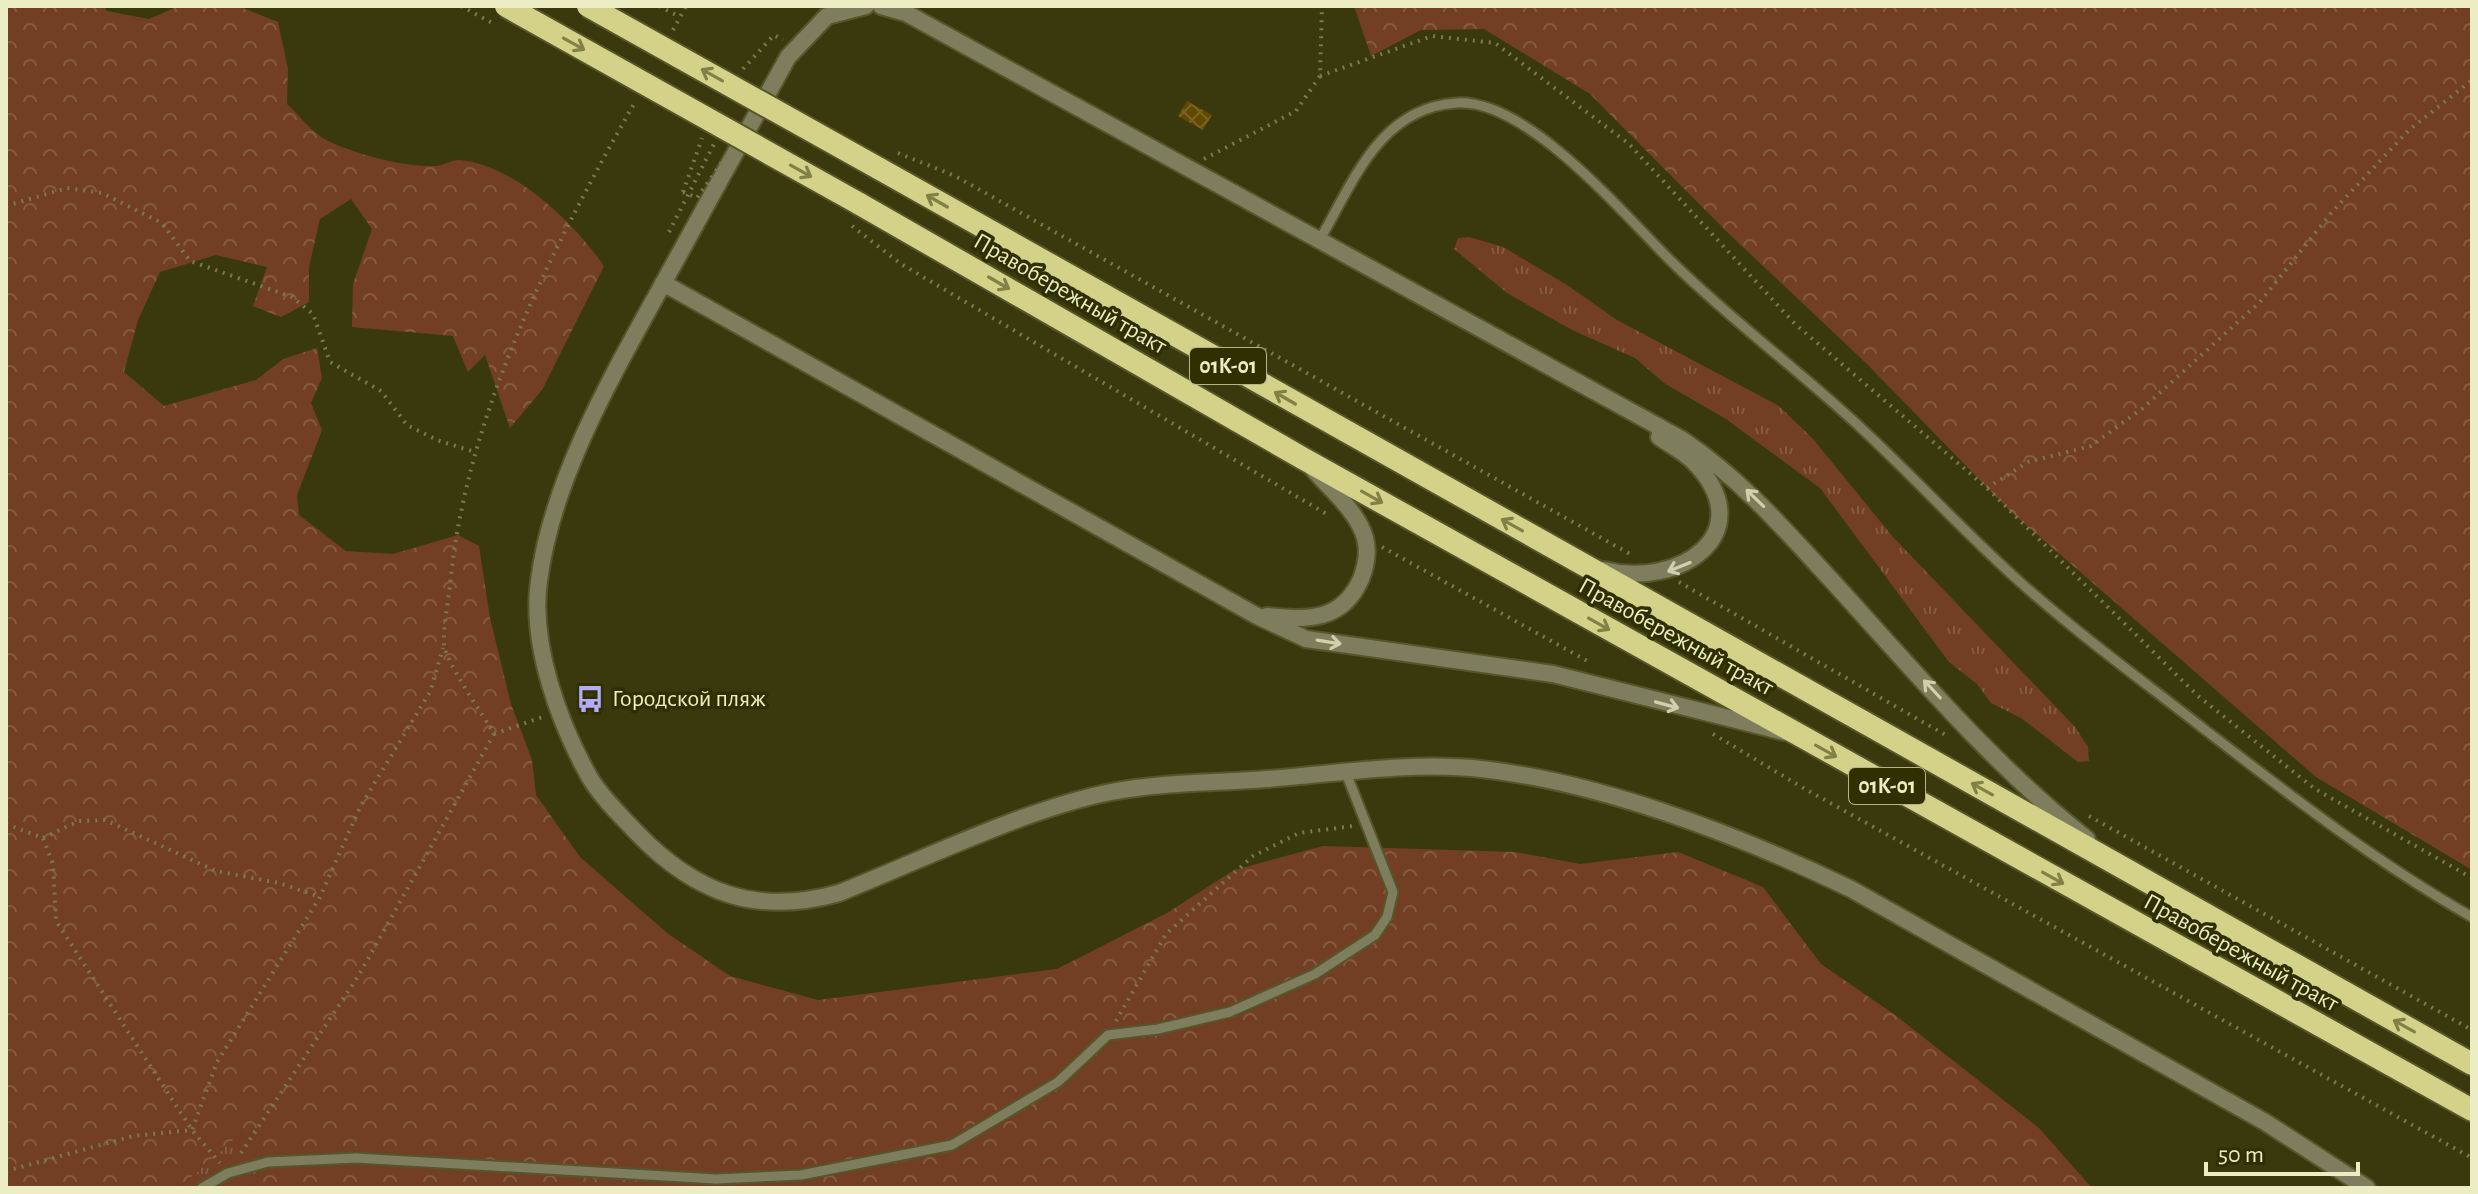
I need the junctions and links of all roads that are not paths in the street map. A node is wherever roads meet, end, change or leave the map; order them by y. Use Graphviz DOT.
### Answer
graph roads {
  1 [pos="506,6"];
  2 [pos="588,6"];
  3 [pos="866,6"];
  4 [pos="881,6"];
  5 [pos="1319,241"];
  6 [pos="663,283"];
  7 [pos="1622,410"];
  8 [pos="1304,459"];
  9 [pos="1580,563"];
  10 [pos="1257,616"];
  11 [pos="1797,735"];
  12 [pos="1346,773"];
  13 [pos="2133,875"];
  14 [pos="2472,917"];
  15 [pos="2472,1064"];
  16 [pos="2472,1110"];
  17 [pos="202,1188"];
  18 [pos="2367,1188"];
  1 -- 8 [label="highway, Правобережный тракт / 01К-01, one-way, bridge"];
  9 -- 2 [label="highway, Правобережный тракт / 01К-01, one-way, bridge"];
  3 -- 6 [label="street"];
  4 -- 5 [label="street"];
  5 -- 7 [label="street"];
  5 -- 14 [label="lane"];
  6 -- 10 [label="street"];
  6 -- 12 [label="street"];
  7 -- 9 [label="street, one-way"];
  13 -- 7 [label="street, one-way"];
  8 -- 10 [label="street"];
  8 -- 11 [label="highway, Правобережный тракт / 01К-01, one-way"];
  13 -- 9 [label="highway, Правобережный тракт / 01К-01, one-way"];
  10 -- 11 [label="street, one-way"];
  11 -- 16 [label="highway, Правобережный тракт / 01К-01, one-way"];
  12 -- 17 [label="lane"];
  12 -- 18 [label="street"];
  15 -- 13 [label="highway, Правобережный тракт / 01К-01, one-way"];
}
